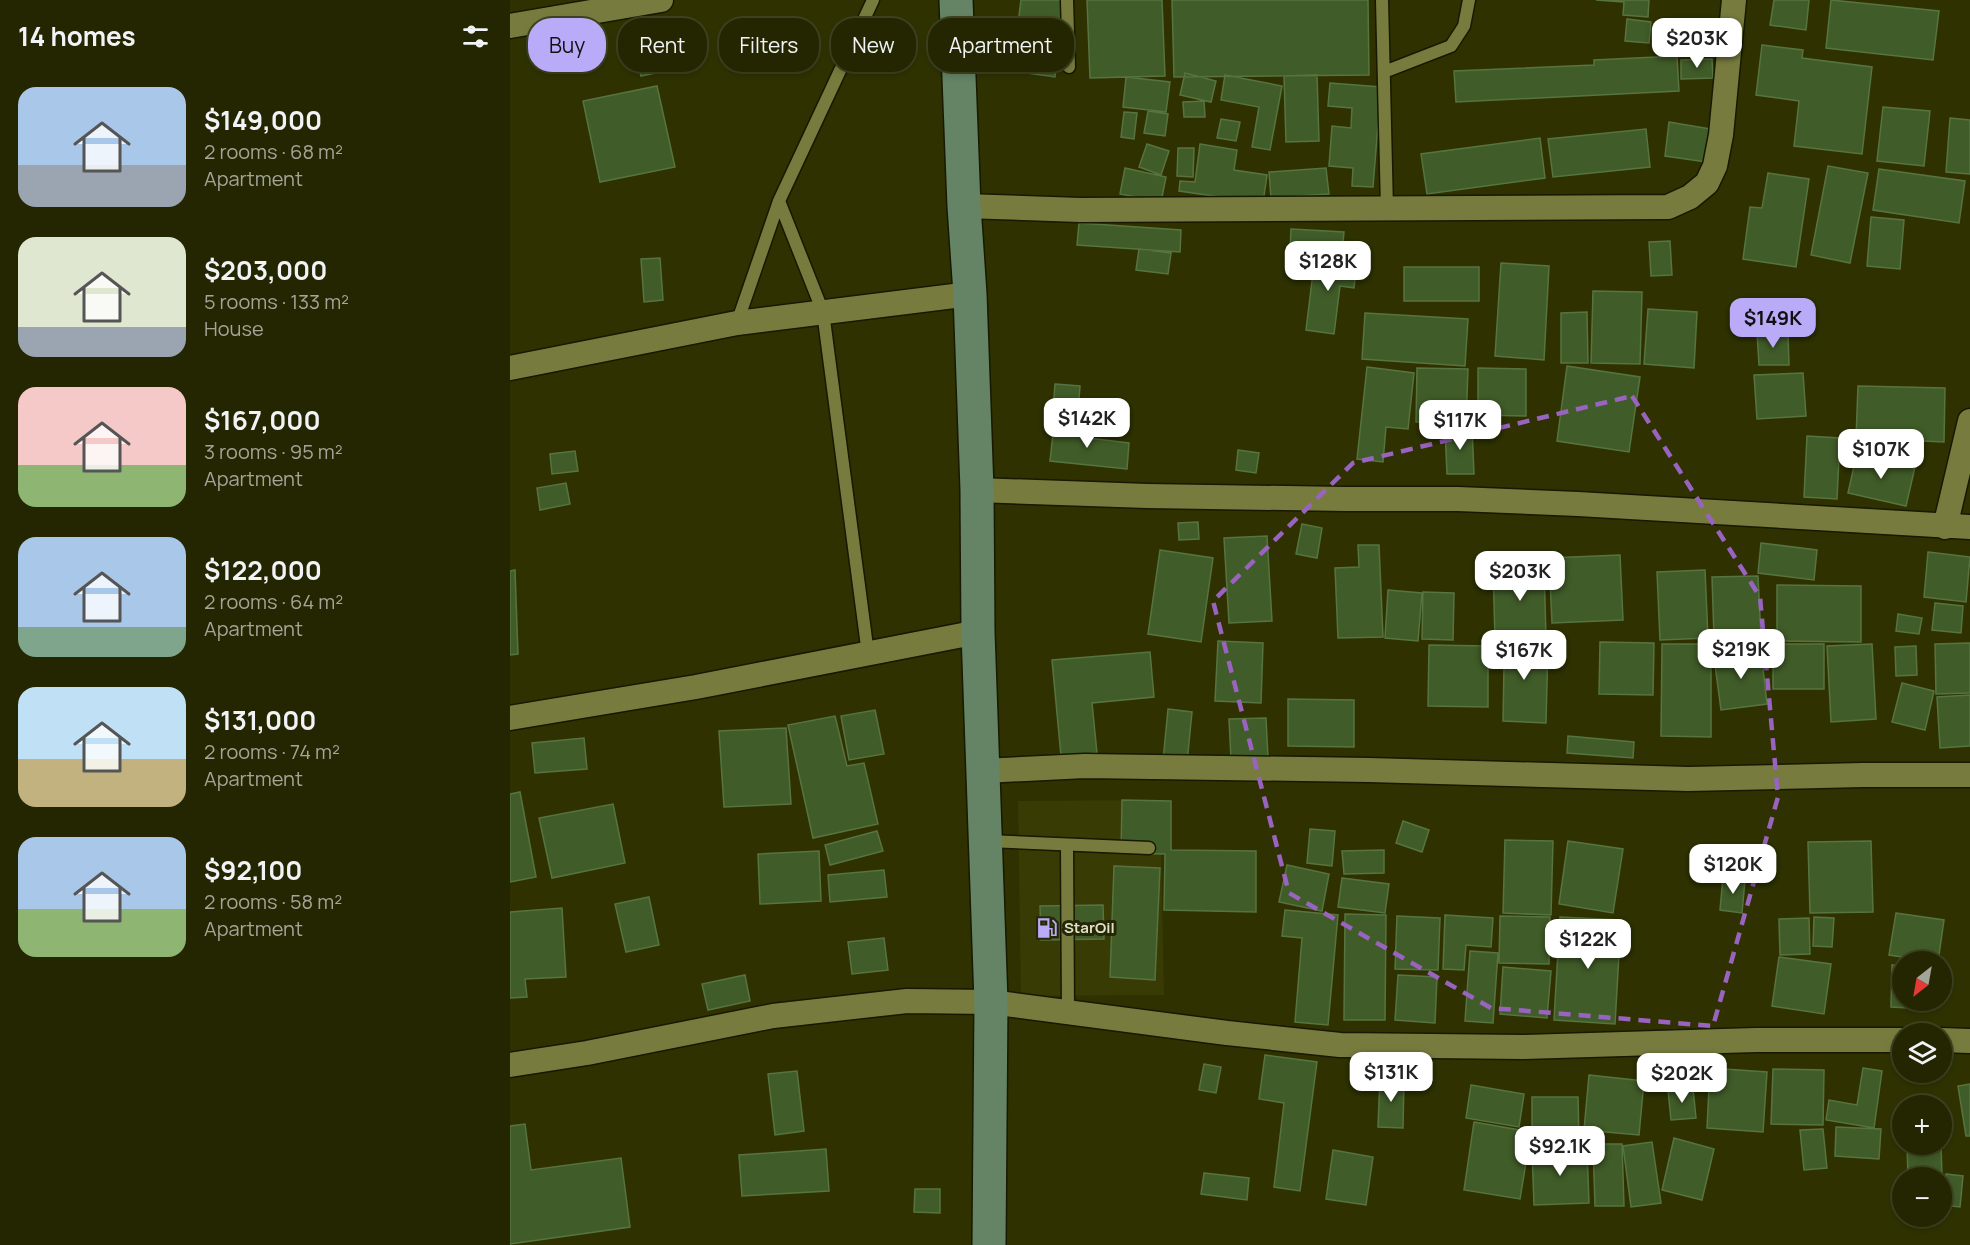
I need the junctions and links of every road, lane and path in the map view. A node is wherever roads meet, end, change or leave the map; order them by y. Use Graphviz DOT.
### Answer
graph roads {
  1 [pos="661,0"];
  2 [pos="873,0"];
  3 [pos="956,0"];
  4 [pos="1067,0"];
  5 [pos="1382,0"];
  6 [pos="1469,0"];
  7 [pos="1734,0"];
  8 [pos="1068,18"];
  9 [pos="510,26"];
  10 [pos="1383,72"];
  11 [pos="779,201"];
  12 [pos="964,206"];
  13 [pos="1387,209"];
  14 [pos="970,294"];
  15 [pos="823,312"];
  16 [pos="737,323"];
  17 [pos="510,368"];
  18 [pos="1970,421"];
  19 [pos="977,490"];
  20 [pos="1945,527"];
  21 [pos="1970,527"];
  22 [pos="978,632"];
  23 [pos="868,654"];
  24 [pos="510,718"];
  25 [pos="983,771"];
  26 [pos="1970,775"];
  27 [pos="986,841"];
  28 [pos="1067,844"];
  29 [pos="1149,848"];
  30 [pos="991,1002"];
  31 [pos="1068,1012"];
  32 [pos="1892,1040"];
  33 [pos="1952,1040"];
  34 [pos="1970,1041"];
  35 [pos="510,1065"];
  36 [pos="989,1245"];
  1 -- 9 [label="street"];
  2 -- 11 [label="lane"];
  3 -- 12 [label="main road"];
  4 -- 8 [label="lane"];
  5 -- 10 [label="lane"];
  6 -- 10 [label="lane"];
  7 -- 13 [label="street"];
  10 -- 13 [label="lane"];
  11 -- 15 [label="lane"];
  11 -- 16 [label="lane"];
  12 -- 13 [label="street"];
  12 -- 14 [label="main road"];
  14 -- 15 [label="street"];
  14 -- 19 [label="main road"];
  15 -- 16 [label="street"];
  15 -- 23 [label="lane"];
  16 -- 17 [label="street"];
  18 -- 20 [label="street"];
  19 -- 20 [label="street"];
  19 -- 22 [label="main road"];
  20 -- 21 [label="street"];
  22 -- 23 [label="street"];
  22 -- 25 [label="main road"];
  23 -- 24 [label="street"];
  25 -- 26 [label="street"];
  25 -- 27 [label="main road"];
  27 -- 28 [label="lane"];
  27 -- 30 [label="main road"];
  28 -- 29 [label="lane"];
  28 -- 31 [label="lane"];
  30 -- 31 [label="street"];
  30 -- 35 [label="street"];
  30 -- 36 [label="main road"];
  31 -- 32 [label="street"];
  33 -- 34 [label="street"];
}
